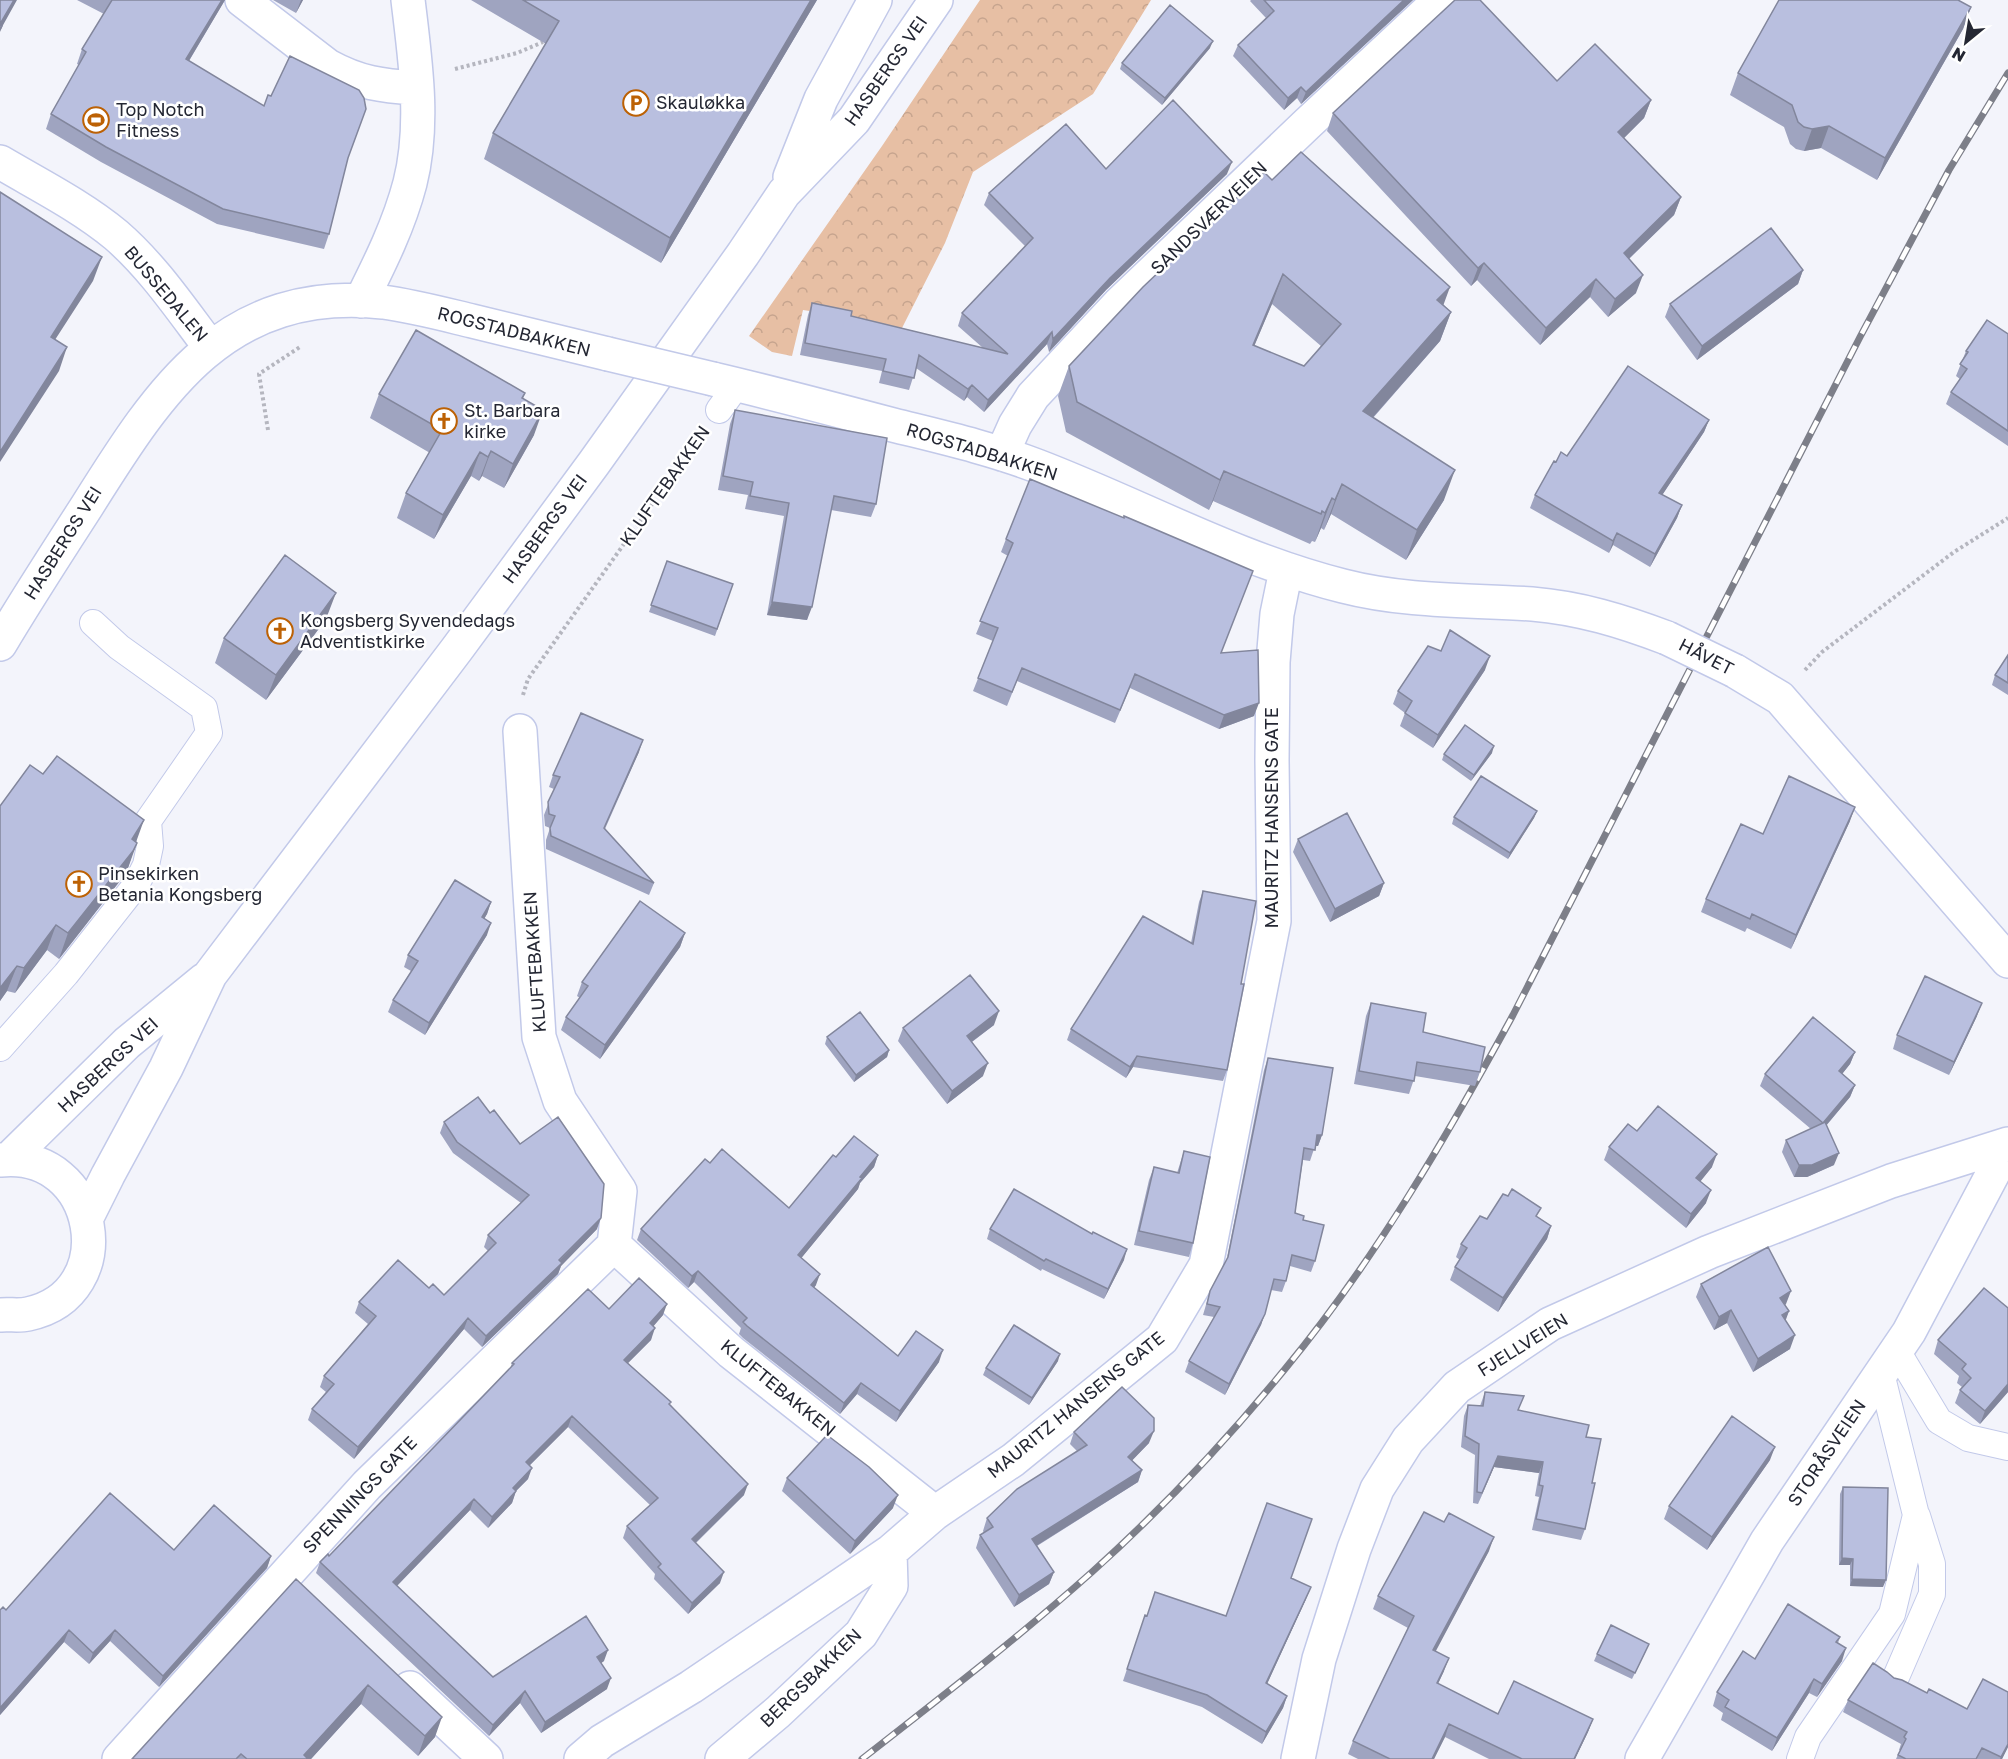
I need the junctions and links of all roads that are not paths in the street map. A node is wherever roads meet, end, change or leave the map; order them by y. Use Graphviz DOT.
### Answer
graph roads {
  1 [pos="242,0"];
  2 [pos="408,0"];
  3 [pos="875,0"];
  4 [pos="936,0"];
  5 [pos="1440,0"];
  6 [pos="416,88"];
  7 [pos="0,162"];
  8 [pos="784,193"];
  9 [pos="361,301"];
  10 [pos="210,348"];
  11 [pos="1002,454"];
  12 [pos="1286,570"];
  13 [pos="93,623"];
  14 [pos="0,644"];
  15 [pos="520,731"];
  16 [pos="2008,961"];
  17 [pos="210,975"];
  18 [pos="0,1048"];
  19 [pos="2008,1145"];
  20 [pos="4,1160"];
  21 [pos="87,1217"];
  22 [pos="614,1245"];
  23 [pos="13,1314"];
  24 [pos="0,1333"];
  25 [pos="1889,1362"];
  26 [pos="2008,1447"];
  27 [pos="935,1513"];
  28 [pos="1916,1515"];
  29 [pos="890,1552"];
  30 [pos="287,1571"];
  31 [pos="312,1596"];
  32 [pos="390,1669"];
  33 [pos="1896,1677"];
  34 [pos="119,1759"];
  35 [pos="486,1759"];
  36 [pos="581,1759"];
  37 [pos="722,1759"];
  38 [pos="1298,1759"];
  39 [pos="1642,1759"];
  40 [pos="1800,1759"];
  1 -- 6 [label="street"];
  2 -- 6 [label="street"];
  3 -- 8 [label="street, HASBERGS VEI"];
  4 -- 8 [label="street, HASBERGS VEI"];
  5 -- 11 [label="street, SANDSVÆRVEIEN"];
  6 -- 9 [label="street"];
  7 -- 10 [label="street, BUSSEDALEN"];
  8 -- 17 [label="street, HASBERGS VEI"];
  9 -- 10 [label="street, HASBERGS VEI"];
  9 -- 11 [label="street, ROGSTADBAKKEN, bridge"];
  10 -- 14 [label="street, HASBERGS VEI"];
  11 -- 12 [label="street, ROGSTADBAKKEN"];
  12 -- 16 [label="street, HÅVET, bridge"];
  12 -- 27 [label="street, MAURITZ HANSENS GATE"];
  13 -- 18 [label="lane"];
  15 -- 22 [label="street, KLUFTEBAKKEN"];
  17 -- 20 [label="street, HASBERGS VEI"];
  17 -- 21 [label="street, HASBERGS VEI"];
  19 -- 25 [label="street, STORÅSVEIEN"];
  19 -- 38 [label="street, FJELLVEIEN"];
  20 -- 21 [label="street, HASBERGS VEI"];
  21 -- 23 [label="street, HASBERGS VEI"];
  22 -- 27 [label="street, KLUFTEBAKKEN"];
  22 -- 30 [label="street, SPENNINGS GATE"];
  23 -- 24 [label="street, HASBERGS VEI"];
  25 -- 26 [label="lane"];
  25 -- 28 [label="lane"];
  25 -- 39 [label="street, STORÅSVEIEN"];
  27 -- 29 [label="street, MAURITZ HANSENS GATE"];
  28 -- 33 [label="lane"];
  28 -- 40 [label="lane"];
  29 -- 36 [label="street, MAURITZ HANSENS GATE"];
  29 -- 37 [label="street, BERGSBAKKEN"];
  30 -- 31 [label="street"];
  30 -- 34 [label="street, SPENNINGS GATE"];
  32 -- 35 [label="street"];
}
